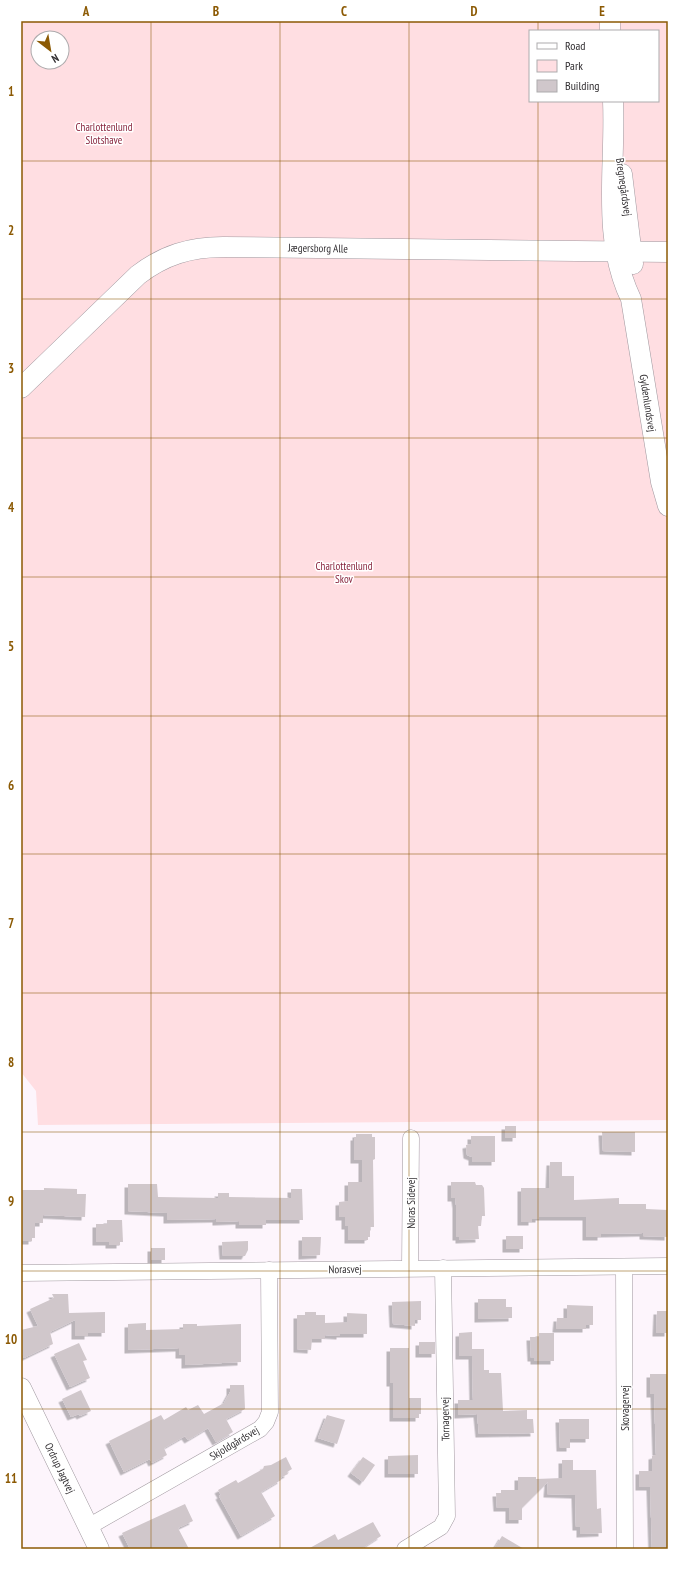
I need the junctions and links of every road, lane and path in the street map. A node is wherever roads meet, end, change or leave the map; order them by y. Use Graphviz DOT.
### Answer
graph roads {
  1 [pos="613,102"];
  2 [pos="624,251"];
  3 [pos="668,252"];
  4 [pos="21,388"];
  5 [pos="668,506"];
  6 [pos="411,1138"];
  7 [pos="668,1266"];
  8 [pos="624,1267"];
  9 [pos="410,1268"];
  10 [pos="443,1268"];
  11 [pos="269,1270"];
  12 [pos="21,1273"];
  13 [pos="21,1388"];
  14 [pos="88,1527"];
  15 [pos="99,1549"];
  16 [pos="405,1549"];
  17 [pos="625,1549"];
  1 -- 2 [label="street, Bregnegårdsvej"];
  2 -- 3 [label="street, Jægersborg Alle"];
  2 -- 4 [label="street, Jægersborg Alle"];
  2 -- 5 [label="street, Gyldenlundsvej"];
  6 -- 9 [label="street, Noras Sidevej"];
  7 -- 8 [label="street, Norasvej"];
  8 -- 10 [label="street, Norasvej"];
  8 -- 17 [label="street, Skovagervej"];
  9 -- 10 [label="street, Norasvej"];
  9 -- 11 [label="street, Norasvej"];
  10 -- 16 [label="street, Tornagervej"];
  11 -- 12 [label="street, Norasvej"];
  11 -- 14 [label="street, Skjoldgårdsvej"];
  13 -- 14 [label="street, Ordrup Jagtvej"];
  14 -- 15 [label="street, Ordrup Jagtvej"];
}
